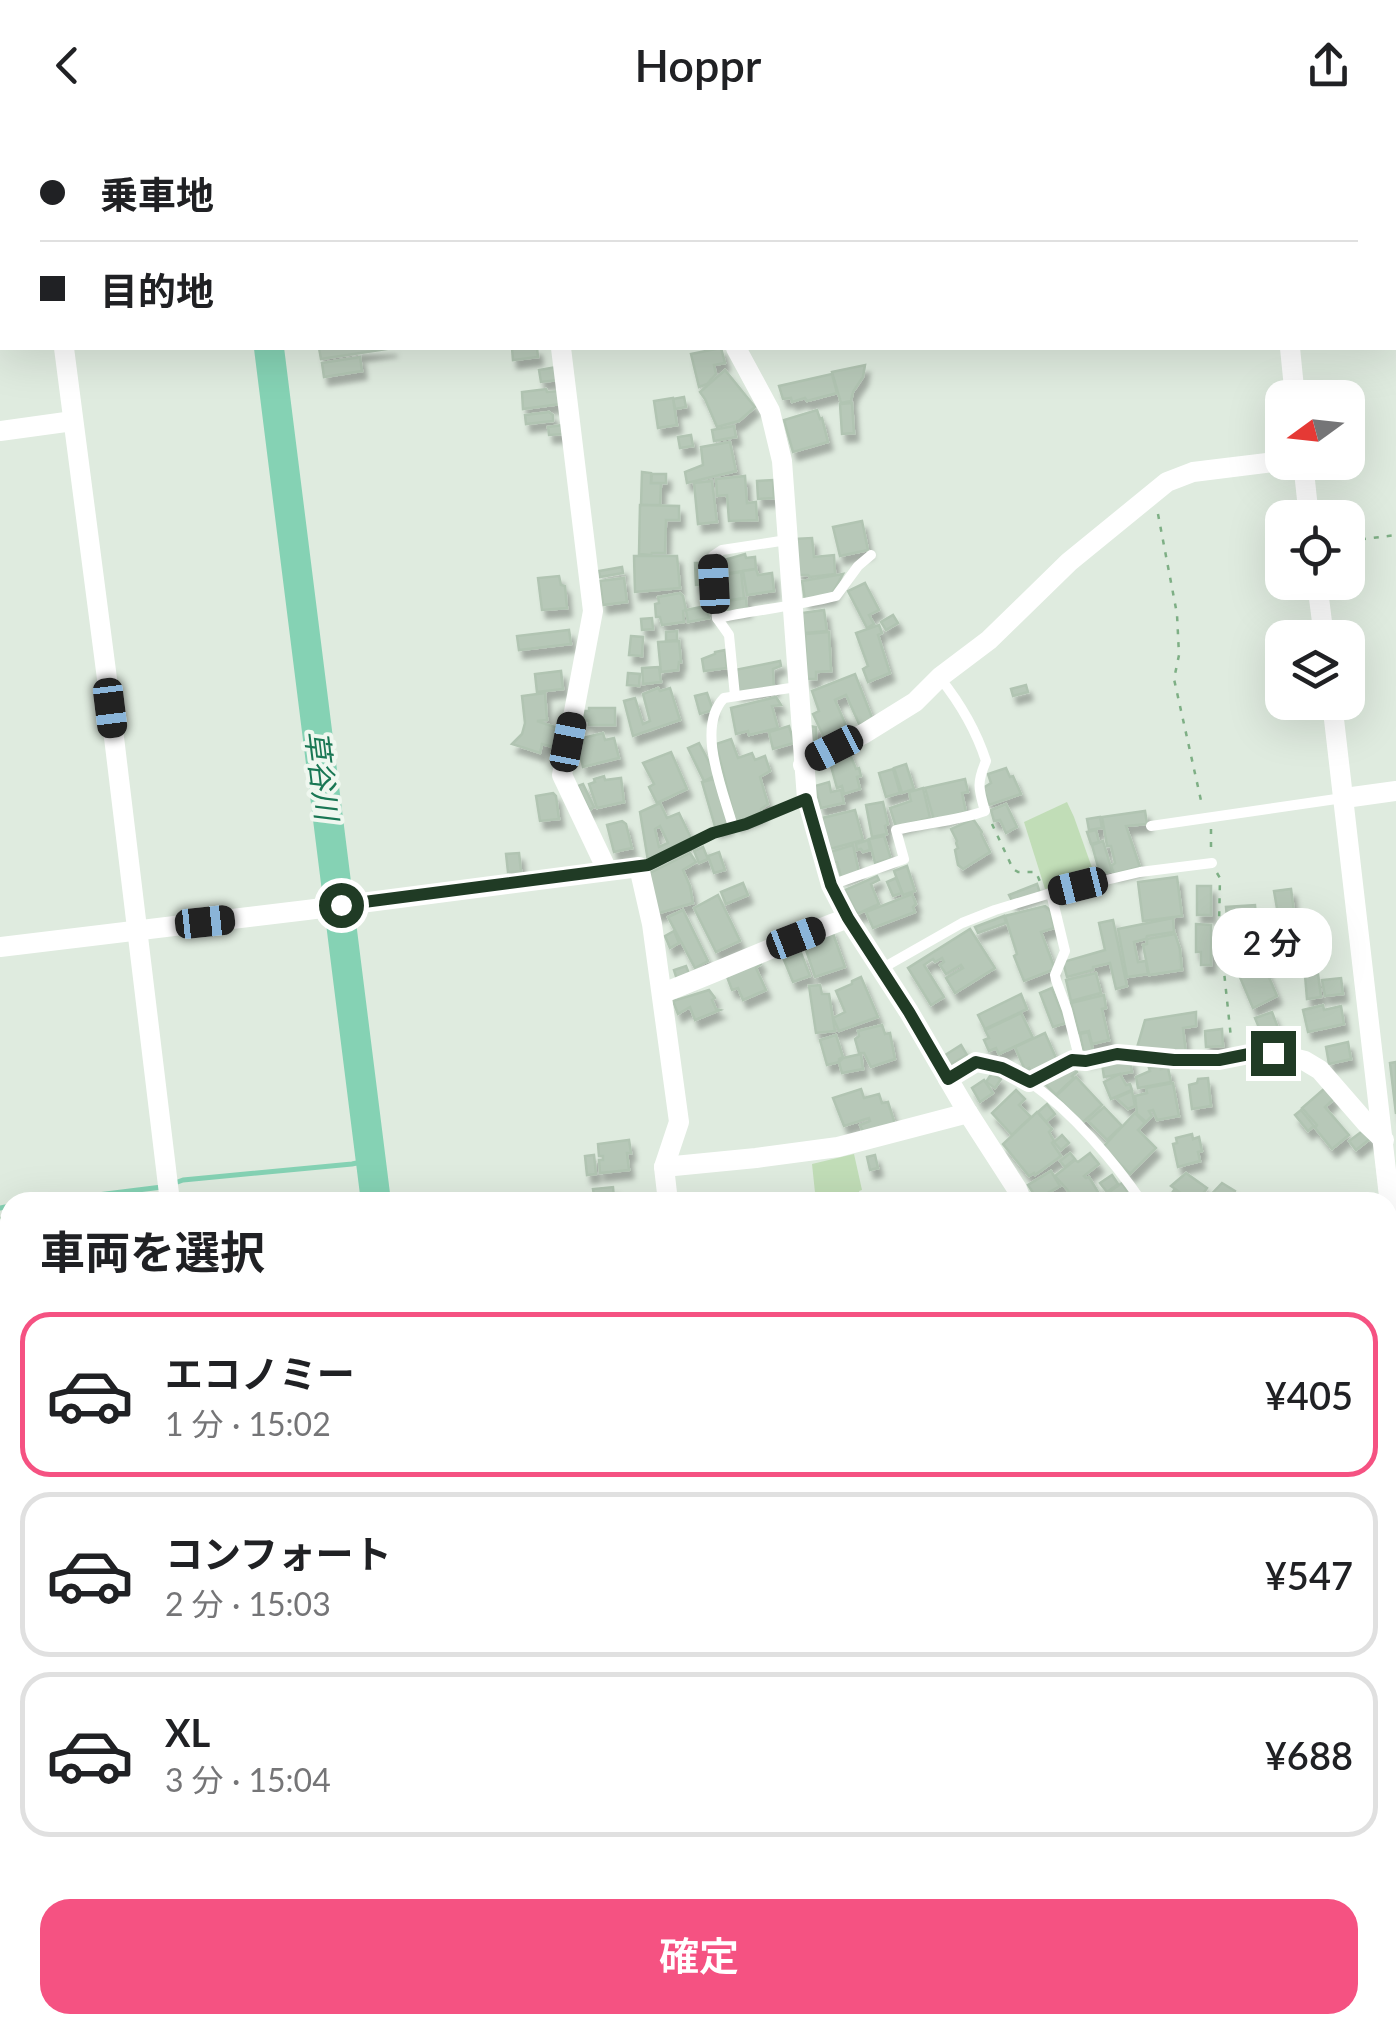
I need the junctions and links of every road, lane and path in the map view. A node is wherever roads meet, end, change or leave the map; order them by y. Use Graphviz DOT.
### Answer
graph roads {
  1 [pos="64,350"];
  2 [pos="561,350"];
  3 [pos="737,350"];
  4 [pos="1290,350"];
  5 [pos="1293,380"];
  6 [pos="72,422"];
  7 [pos="0,431"];
  8 [pos="1265,463"];
  9 [pos="1153,493"];
  10 [pos="1396,535"];
  11 [pos="1365,539"];
  12 [pos="787,540"];
  13 [pos="872,555"];
  14 [pos="791,607"];
  15 [pos="717,618"];
  16 [pos="940,677"];
  17 [pos="797,686"];
  18 [pos="735,696"];
  19 [pos="1334,720"];
  20 [pos="803,764"];
  21 [pos="1396,791"];
  22 [pos="1345,798"];
  23 [pos="806,799"];
  24 [pos="985,810"];
  25 [pos="1211,818"];
  26 [pos="1152,826"];
  27 [pos="733,827"];
  28 [pos="1212,863"];
  29 [pos="639,867"];
  30 [pos="607,870"];
  31 [pos="831,885"];
  32 [pos="1048,894"];
  33 [pos="848,918"];
  34 [pos="136,929"];
  35 [pos="0,947"];
  36 [pos="881,968"];
  37 [pos="663,993"];
  38 [pos="1234,1056"];
  39 [pos="1080,1061"];
  40 [pos="948,1079"];
  41 [pos="1030,1082"];
  42 [pos="968,1113"];
  43 [pos="1384,1140"];
  44 [pos="664,1167"];
  45 [pos="1391,1168"];
  46 [pos="168,1192"];
  47 [pos="667,1192"];
  48 [pos="1018,1192"];
  49 [pos="1135,1192"];
  1 -- 6 [label="street"];
  2 -- 30 [label="street"];
  3 -- 12 [label="street"];
  4 -- 5 [label="street"];
  6 -- 7 [label="street"];
  6 -- 34 [label="street"];
  8 -- 9 [label="street"];
  9 -- 16 [label="street"];
  9 -- 25 [label="path"];
  10 -- 11 [label="path"];
  12 -- 14 [label="street"];
  12 -- 15 [label="lane"];
  13 -- 14 [label="lane"];
  14 -- 15 [label="lane"];
  14 -- 17 [label="street"];
  15 -- 18 [label="lane"];
  16 -- 20 [label="street"];
  16 -- 24 [label="lane"];
  17 -- 18 [label="lane"];
  17 -- 20 [label="street"];
  18 -- 27 [label="lane"];
  19 -- 22 [label="street"];
  20 -- 23 [label="street"];
  21 -- 22 [label="street"];
  22 -- 25 [label="lane"];
  22 -- 43 [label="street"];
  23 -- 27 [label="lane"];
  23 -- 31 [label="street"];
  24 -- 31 [label="lane"];
  24 -- 32 [label="path"];
  25 -- 26 [label="lane"];
  25 -- 28 [label="path"];
  27 -- 29 [label="lane"];
  28 -- 32 [label="lane"];
  28 -- 38 [label="path"];
  29 -- 30 [label="street"];
  29 -- 37 [label="street"];
  30 -- 34 [label="street"];
  31 -- 33 [label="street"];
  32 -- 36 [label="lane"];
  32 -- 39 [label="lane"];
  33 -- 36 [label="street"];
  33 -- 37 [label="street"];
  34 -- 35 [label="street"];
  34 -- 46 [label="street"];
  36 -- 40 [label="street"];
  37 -- 44 [label="street"];
  38 -- 39 [label="street"];
  38 -- 43 [label="street"];
  39 -- 41 [label="street"];
  40 -- 41 [label="street"];
  40 -- 42 [label="street"];
  41 -- 49 [label="lane"];
  42 -- 44 [label="street"];
  42 -- 48 [label="street"];
  43 -- 45 [label="street"];
  44 -- 47 [label="street"];
}
